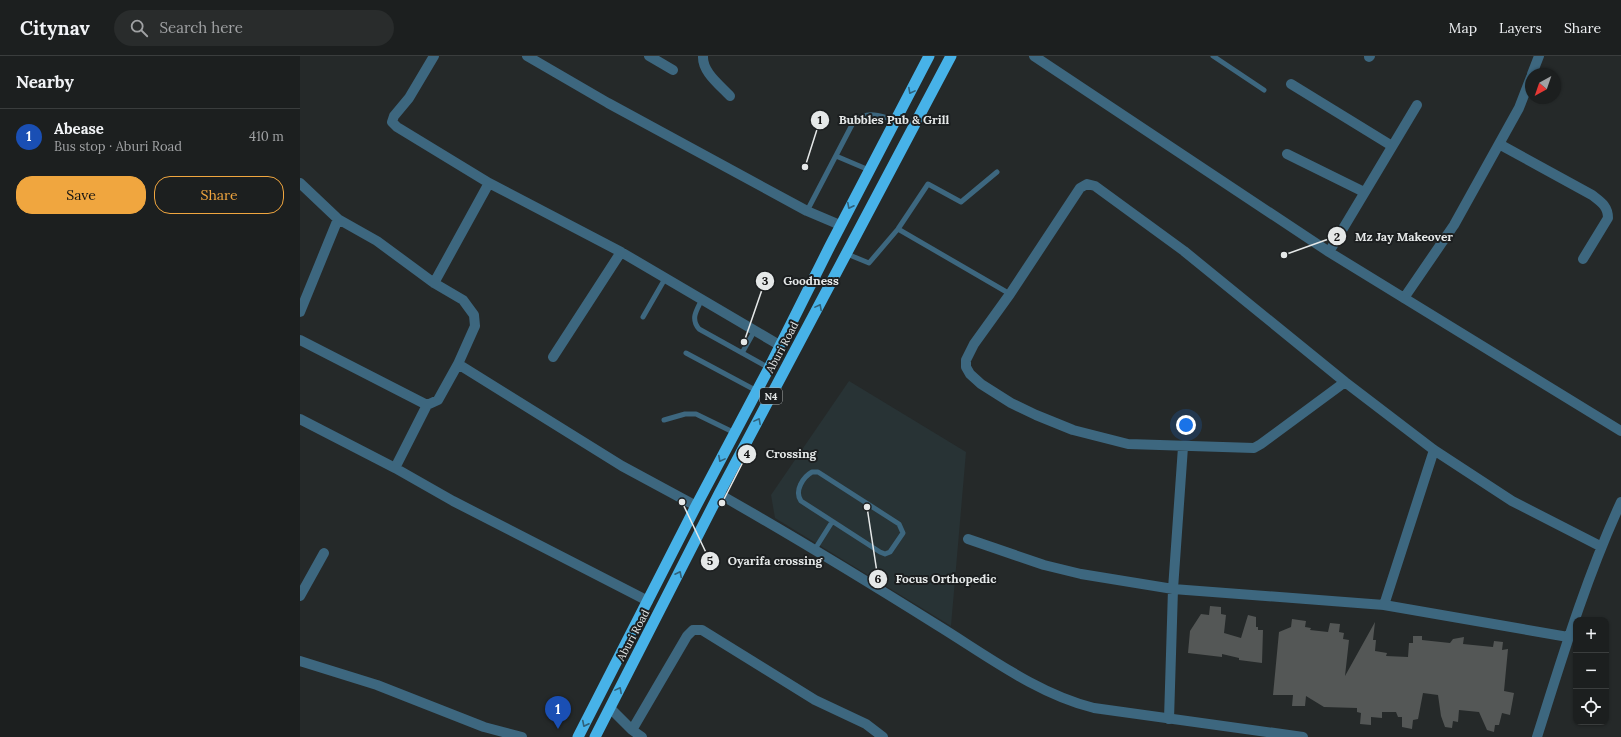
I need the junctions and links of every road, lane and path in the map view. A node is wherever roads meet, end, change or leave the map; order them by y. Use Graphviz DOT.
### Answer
graph roads {
  1 [pos="434,56"];
  2 [pos="526,56"];
  3 [pos="649,56"];
  4 [pos="703,56"];
  5 [pos="929,56"];
  6 [pos="951,56"];
  7 [pos="1034,56"];
  8 [pos="1213,56"];
  9 [pos="1539,56"];
  10 [pos="1534,68"];
  11 [pos="673,70"];
  12 [pos="1291,84"];
  13 [pos="1264,90"];
  14 [pos="1525,92"];
  15 [pos="730,96"];
  16 [pos="1417,105"];
  17 [pos="895,120"];
  18 [pos="1499,144"];
  19 [pos="1392,146"];
  20 [pos="1287,154"];
  21 [pos="836,156"];
  22 [pos="869,170"];
  23 [pos="997,172"];
  24 [pos="300,183"];
  25 [pos="489,183"];
  26 [pos="1364,192"];
  27 [pos="807,211"];
  28 [pos="338,219"];
  29 [pos="840,225"];
  30 [pos="898,229"];
  31 [pos="830,246"];
  32 [pos="621,252"];
  33 [pos="1329,252"];
  34 [pos="847,254"];
  35 [pos="1582,259"];
  36 [pos="666,277"];
  37 [pos="434,283"];
  38 [pos="1010,294"];
  39 [pos="1404,298"];
  40 [pos="702,299"];
  41 [pos="300,312"];
  42 [pos="643,317"];
  43 [pos="755,330"];
  44 [pos="300,340"];
  45 [pos="781,346"];
  46 [pos="686,353"];
  47 [pos="742,353"];
  48 [pos="553,357"];
  49 [pos="458,364"];
  50 [pos="769,368"];
  51 [pos="1345,382"];
  52 [pos="758,391"];
  53 [pos="427,405"];
  54 [pos="300,419"];
  55 [pos="664,420"];
  56 [pos="1621,431"];
  57 [pos="735,433"];
  58 [pos="1183,447"];
  59 [pos="1434,450"];
  60 [pos="395,468"];
  61 [pos="719,494"];
  62 [pos="1621,502"];
  63 [pos="696,506"];
  64 [pos="832,522"];
  65 [pos="968,538"];
  66 [pos="1600,546"];
  67 [pos="815,549"];
  68 [pos="324,553"];
  69 [pos="1173,588"];
  70 [pos="300,596"];
  71 [pos="648,602"];
  72 [pos="1384,605"];
  73 [pos="1568,637"];
  74 [pos="300,661"];
  75 [pos="610,708"];
  76 [pos="1169,719"];
  77 [pos="632,730"];
  78 [pos="522,737"];
  79 [pos="578,737"];
  80 [pos="595,737"];
  81 [pos="642,737"];
  82 [pos="883,737"];
  83 [pos="1303,737"];
  84 [pos="1537,737"];
  1 -- 25 [label="street"];
  2 -- 27 [label="street"];
  3 -- 11 [label="street"];
  4 -- 15 [label="street"];
  5 -- 17 [label="highway, Aburi Road / N4, one-way"];
  6 -- 34 [label="highway, Aburi Road / N4"];
  7 -- 33 [label="street"];
  8 -- 13 [label="lane"];
  9 -- 10 [label="street"];
  12 -- 19 [label="street"];
  14 -- 18 [label="street"];
  16 -- 19 [label="street"];
  17 -- 21 [label="lane"];
  17 -- 22 [label="highway, Aburi Road / N4"];
  18 -- 35 [label="street"];
  18 -- 39 [label="street"];
  19 -- 26 [label="street"];
  20 -- 26 [label="street"];
  21 -- 22 [label="lane"];
  21 -- 27 [label="lane"];
  22 -- 29 [label="highway, Aburi Road / N4, one-way"];
  23 -- 30 [label="lane"];
  24 -- 28 [label="street"];
  25 -- 32 [label="street"];
  25 -- 37 [label="street"];
  26 -- 33 [label="street"];
  27 -- 29 [label="street"];
  28 -- 37 [label="street"];
  28 -- 41 [label="street"];
  29 -- 31 [label="highway, Aburi Road / N4"];
  30 -- 34 [label="lane"];
  30 -- 38 [label="lane"];
  31 -- 34 [label="highway"];
  31 -- 45 [label="highway, Aburi Road / N4"];
  32 -- 36 [label="street"];
  32 -- 48 [label="street"];
  33 -- 39 [label="street"];
  61 -- 34 [label="highway, Aburi Road / N4, one-way"];
  36 -- 40 [label="street"];
  36 -- 42 [label="lane"];
  37 -- 49 [label="street"];
  38 -- 51 [label="street"];
  38 -- 58 [label="street"];
  39 -- 56 [label="street"];
  40 -- 43 [label="street"];
  40 -- 47 [label="lane"];
  43 -- 45 [label="street"];
  43 -- 47 [label="lane"];
  44 -- 53 [label="street"];
  45 -- 50 [label="highway, Aburi Road / N4"];
  46 -- 52 [label="lane"];
  47 -- 50 [label="lane"];
  49 -- 53 [label="street"];
  49 -- 63 [label="street"];
  50 -- 52 [label="highway, Aburi Road / N4"];
  51 -- 58 [label="street"];
  51 -- 59 [label="street"];
  52 -- 57 [label="highway, Aburi Road / N4"];
  53 -- 60 [label="street"];
  54 -- 60 [label="street"];
  55 -- 57 [label="lane"];
  57 -- 63 [label="highway, Aburi Road / N4, one-way"];
  58 -- 69 [label="street"];
  59 -- 66 [label="street"];
  59 -- 72 [label="street"];
  60 -- 71 [label="street"];
  61 -- 67 [label="street"];
  75 -- 61 [label="highway, Aburi Road / N4, one-way"];
  62 -- 66 [label="street"];
  63 -- 71 [label="highway, Aburi Road / N4"];
  64 -- 64 [label="lane"];
  64 -- 67 [label="lane"];
  65 -- 69 [label="street"];
  66 -- 73 [label="street"];
  67 -- 76 [label="street"];
  68 -- 70 [label="street"];
  69 -- 72 [label="street"];
  69 -- 76 [label="street"];
  71 -- 79 [label="highway, Aburi Road / N4, one-way"];
  72 -- 73 [label="street"];
  73 -- 84 [label="street"];
  74 -- 78 [label="street"];
  75 -- 77 [label="street"];
  75 -- 80 [label="highway, Aburi Road / N4"];
  76 -- 83 [label="street"];
  77 -- 81 [label="street"];
  77 -- 82 [label="street"];
}
